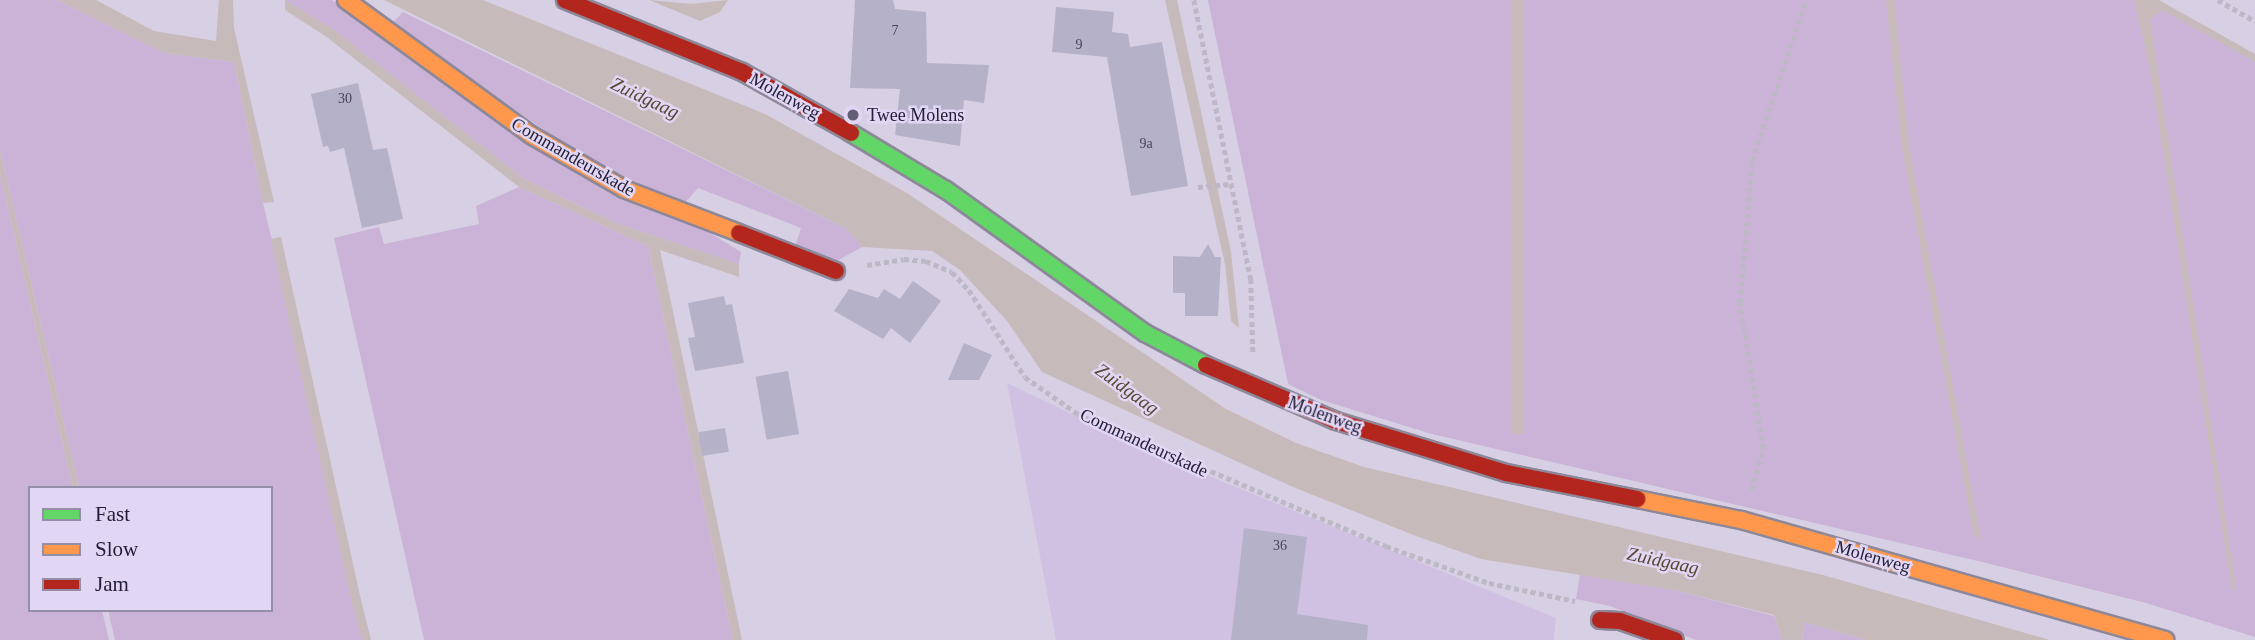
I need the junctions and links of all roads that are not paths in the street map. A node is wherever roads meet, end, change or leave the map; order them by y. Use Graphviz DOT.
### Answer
graph roads {
  1 [pos="346,0"];
  2 [pos="565,0"];
  3 [pos="836,271"];
  4 [pos="1600,620"];
  5 [pos="1675,640"];
  6 [pos="2165,640"];
  1 -- 3 [label="main road, Commandeurskade"];
  2 -- 6 [label="main road, Molenweg"];
  4 -- 5 [label="main road"];
}
